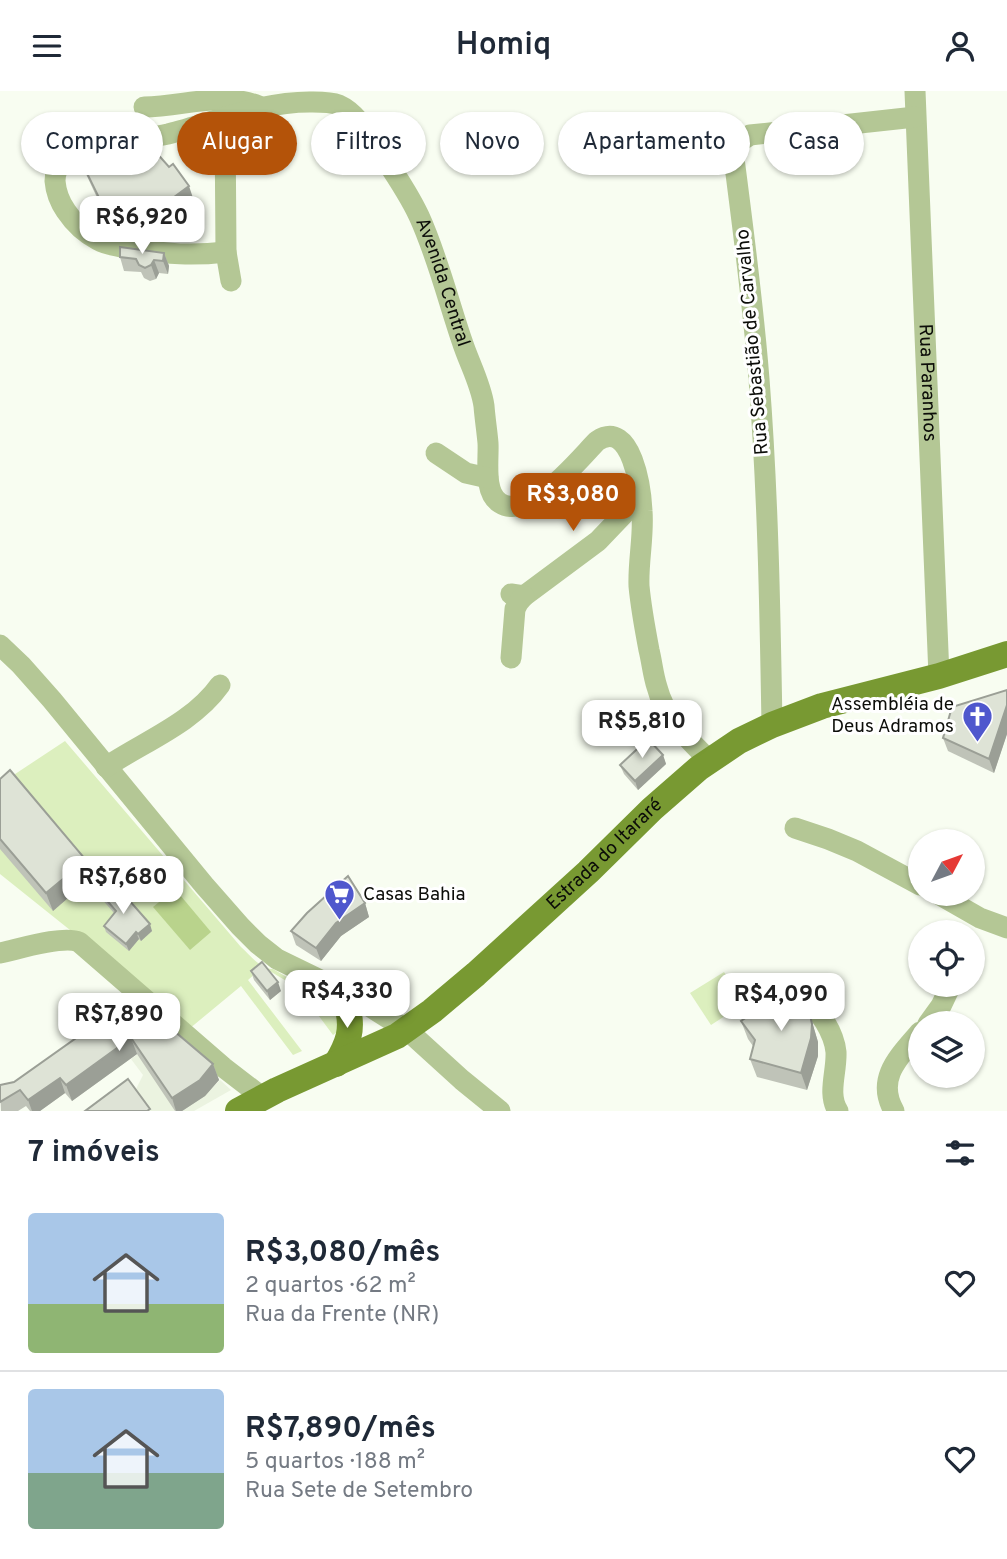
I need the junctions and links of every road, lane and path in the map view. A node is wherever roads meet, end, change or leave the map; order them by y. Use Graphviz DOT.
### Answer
graph roads {
  1 [pos="915,91"];
  2 [pos="144,107"];
  3 [pos="261,107"];
  4 [pos="243,112"];
  5 [pos="915,117"];
  6 [pos="177,132"];
  7 [pos="225,175"];
  8 [pos="226,252"];
  9 [pos="231,281"];
  10 [pos="436,453"];
  11 [pos="488,478"];
  12 [pos="640,497"];
  13 [pos="0,645"];
  14 [pos="1005,656"];
  15 [pos="511,659"];
  16 [pos="939,676"];
  17 [pos="220,685"];
  18 [pos="772,725"];
  19 [pos="709,760"];
  20 [pos="106,767"];
  21 [pos="795,828"];
  22 [pos="908,881"];
  23 [pos="953,907"];
  24 [pos="969,920"];
  25 [pos="985,927"];
  26 [pos="1007,928"];
  27 [pos="0,953"];
  28 [pos="762,989"];
  29 [pos="341,996"];
  30 [pos="409,1037"];
  31 [pos="908,1046"];
  32 [pos="336,1064"];
  33 [pos="262,1097"];
  34 [pos="238,1111"];
  35 [pos="500,1111"];
  36 [pos="838,1111"];
  37 [pos="894,1111"];
  1 -- 5 [label="street, Rua Paranhos"];
  2 -- 3 [label="street"];
  3 -- 4 [label="street, Avenida Central"];
  3 -- 11 [label="street, Avenida Central"];
  5 -- 16 [label="street, Rua Paranhos"];
  5 -- 18 [label="street, Rua Sebastião de Carvalho"];
  6 -- 8 [label="street, Avenida Central"];
  7 -- 8 [label="street"];
  8 -- 9 [label="street"];
  10 -- 11 [label="street"];
  11 -- 12 [label="street"];
  12 -- 15 [label="street"];
  12 -- 19 [label="street"];
  13 -- 20 [label="street"];
  14 -- 16 [label="main road, Estrada do Itararé"];
  16 -- 18 [label="main road, Estrada do Itararé"];
  17 -- 20 [label="street"];
  18 -- 19 [label="main road, Estrada do Itararé"];
  19 -- 30 [label="main road, Estrada do Itararé"];
  20 -- 29 [label="street"];
  21 -- 22 [label="street"];
  23 -- 24 [label="street"];
  25 -- 26 [label="street"];
  27 -- 33 [label="street"];
  28 -- 36 [label="street"];
  29 -- 30 [label="street"];
  29 -- 32 [label="main road"];
  30 -- 32 [label="main road, Estrada do Itararé"];
  30 -- 35 [label="street"];
  31 -- 37 [label="street"];
  32 -- 33 [label="main road, Estrada do Itararé"];
  33 -- 34 [label="main road, Estrada do Itararé"];
}
